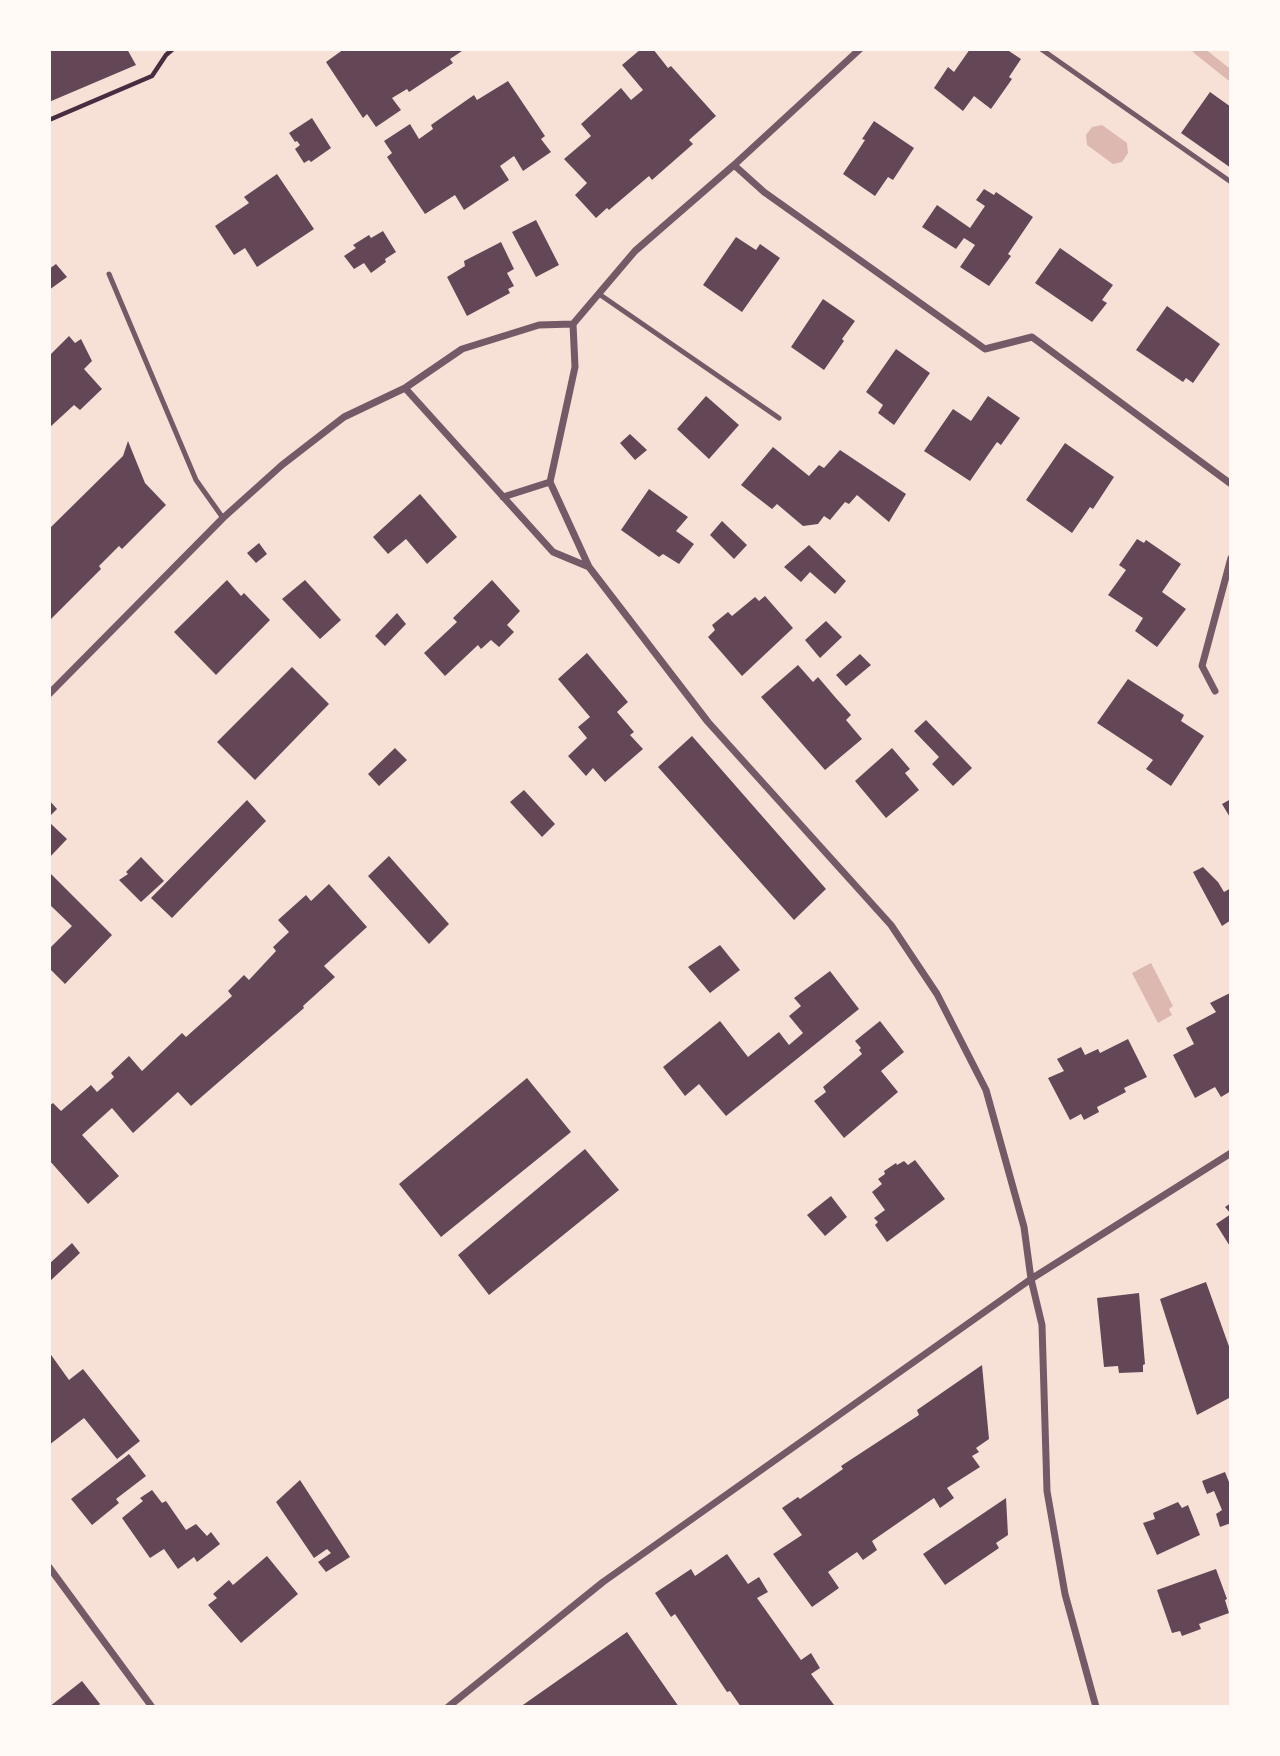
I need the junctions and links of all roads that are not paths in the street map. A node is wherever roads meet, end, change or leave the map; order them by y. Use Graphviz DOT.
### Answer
graph roads {
  1 [pos="860,49"];
  2 [pos="1041,49"];
  3 [pos="734,165"];
  4 [pos="1231,182"];
  5 [pos="109,274"];
  6 [pos="599,294"];
  7 [pos="573,324"];
  8 [pos="405,388"];
  9 [pos="779,418"];
  10 [pos="550,482"];
  11 [pos="1231,484"];
  12 [pos="503,496"];
  13 [pos="223,518"];
  14 [pos="1231,558"];
  15 [pos="589,567"];
  16 [pos="1215,691"];
  17 [pos="49,694"];
  18 [pos="1231,1153"];
  19 [pos="1031,1279"];
  20 [pos="49,1567"];
  21 [pos="152,1707"];
  22 [pos="448,1707"];
  23 [pos="1096,1707"];
  1 -- 3 [label="street"];
  2 -- 4 [label="lane"];
  3 -- 6 [label="street"];
  3 -- 11 [label="street"];
  5 -- 13 [label="lane"];
  6 -- 7 [label="street"];
  6 -- 9 [label="lane"];
  7 -- 8 [label="street"];
  7 -- 10 [label="street"];
  8 -- 12 [label="street"];
  8 -- 13 [label="street"];
  10 -- 12 [label="street"];
  10 -- 15 [label="street"];
  12 -- 15 [label="street"];
  13 -- 17 [label="street"];
  14 -- 16 [label="street"];
  15 -- 19 [label="street"];
  18 -- 19 [label="street"];
  19 -- 22 [label="street"];
  19 -- 23 [label="street"];
  20 -- 21 [label="street"];
}
